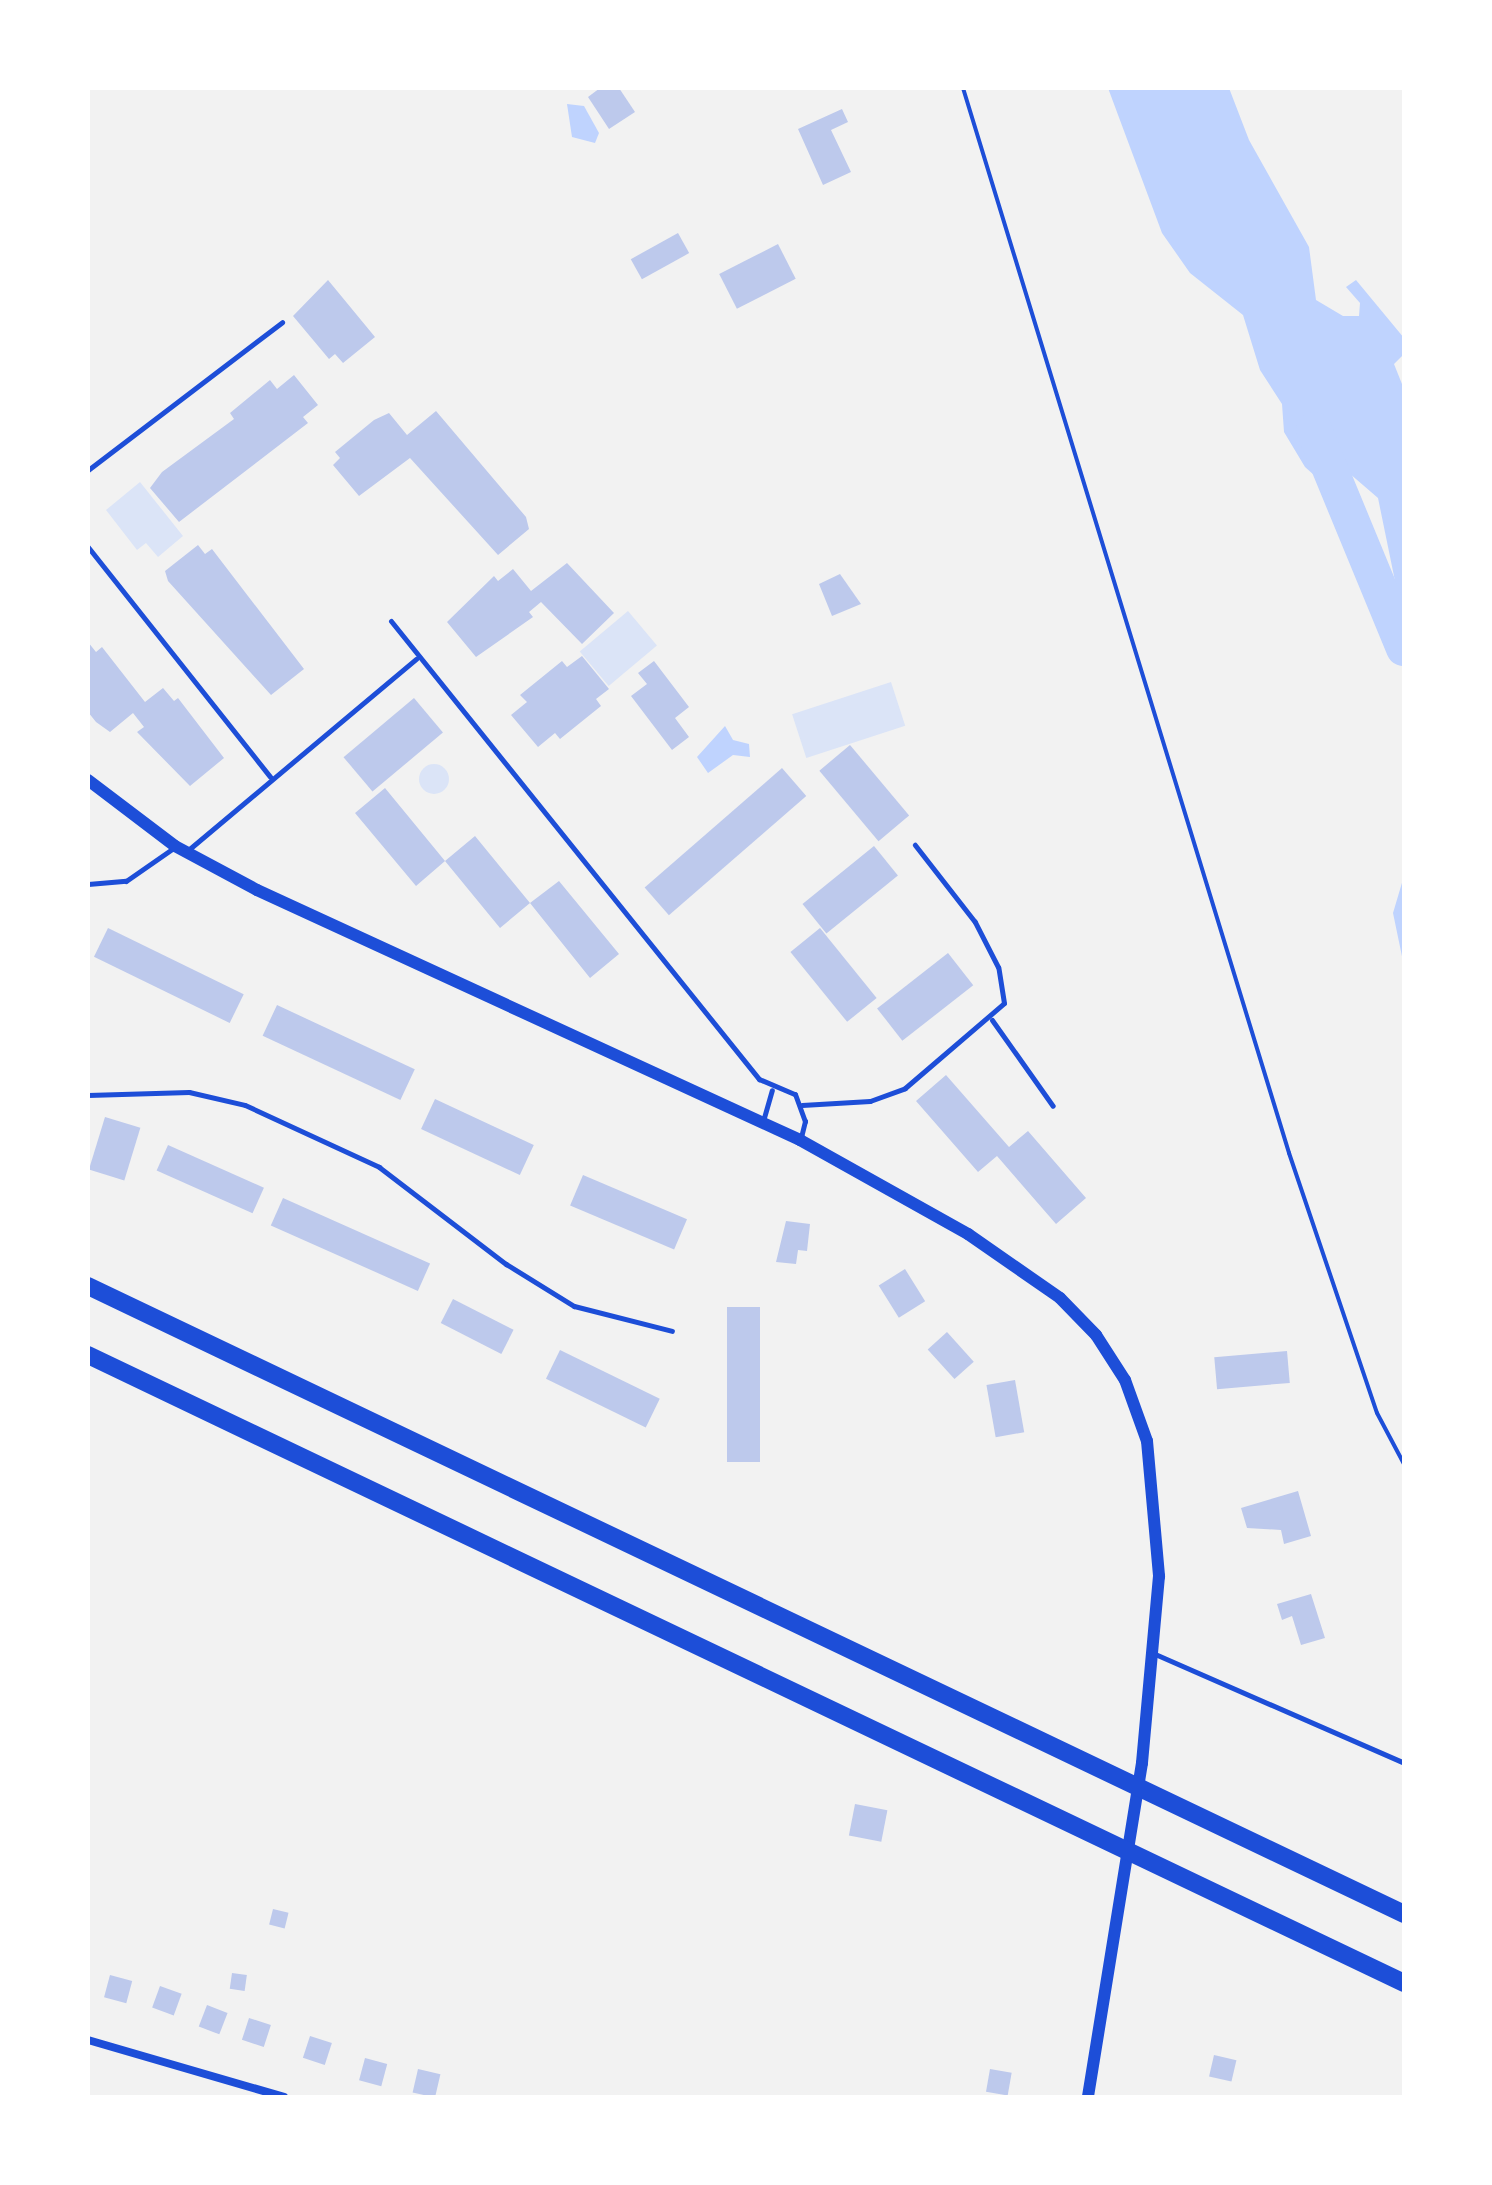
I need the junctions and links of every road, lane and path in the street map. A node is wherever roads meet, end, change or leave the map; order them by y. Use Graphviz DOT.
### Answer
graph roads {
  1 [pos="963,88"];
  2 [pos="282,322"];
  3 [pos="88,470"];
  4 [pos="88,547"];
  5 [pos="391,621"];
  6 [pos="416,659"];
  7 [pos="270,777"];
  8 [pos="88,780"];
  9 [pos="915,845"];
  10 [pos="181,849"];
  11 [pos="88,884"];
  12 [pos="992,1020"];
  13 [pos="772,1090"];
  14 [pos="88,1095"];
  15 [pos="802,1105"];
  16 [pos="1053,1106"];
  17 [pos="763,1121"];
  18 [pos="800,1140"];
  19 [pos="88,1286"];
  20 [pos="672,1331"];
  21 [pos="88,1355"];
  22 [pos="1404,1464"];
  23 [pos="1155,1654"];
  24 [pos="1404,1763"];
  25 [pos="1404,1914"];
  26 [pos="1404,1983"];
  27 [pos="88,2040"];
  28 [pos="284,2097"];
  29 [pos="1088,2097"];
  1 -- 22 [label="path"];
  2 -- 3 [label="lane"];
  4 -- 7 [label="lane"];
  5 -- 6 [label="lane"];
  6 -- 7 [label="lane"];
  6 -- 13 [label="lane"];
  7 -- 10 [label="lane"];
  8 -- 10 [label="street"];
  9 -- 12 [label="lane"];
  10 -- 11 [label="lane"];
  10 -- 17 [label="street"];
  12 -- 15 [label="lane"];
  12 -- 16 [label="lane"];
  13 -- 15 [label="lane"];
  13 -- 17 [label="lane"];
  14 -- 20 [label="lane"];
  15 -- 18 [label="lane"];
  17 -- 18 [label="street"];
  18 -- 23 [label="street"];
  19 -- 25 [label="highway"];
  21 -- 26 [label="highway"];
  23 -- 24 [label="lane"];
  23 -- 29 [label="street"];
  27 -- 28 [label="street"];
}
